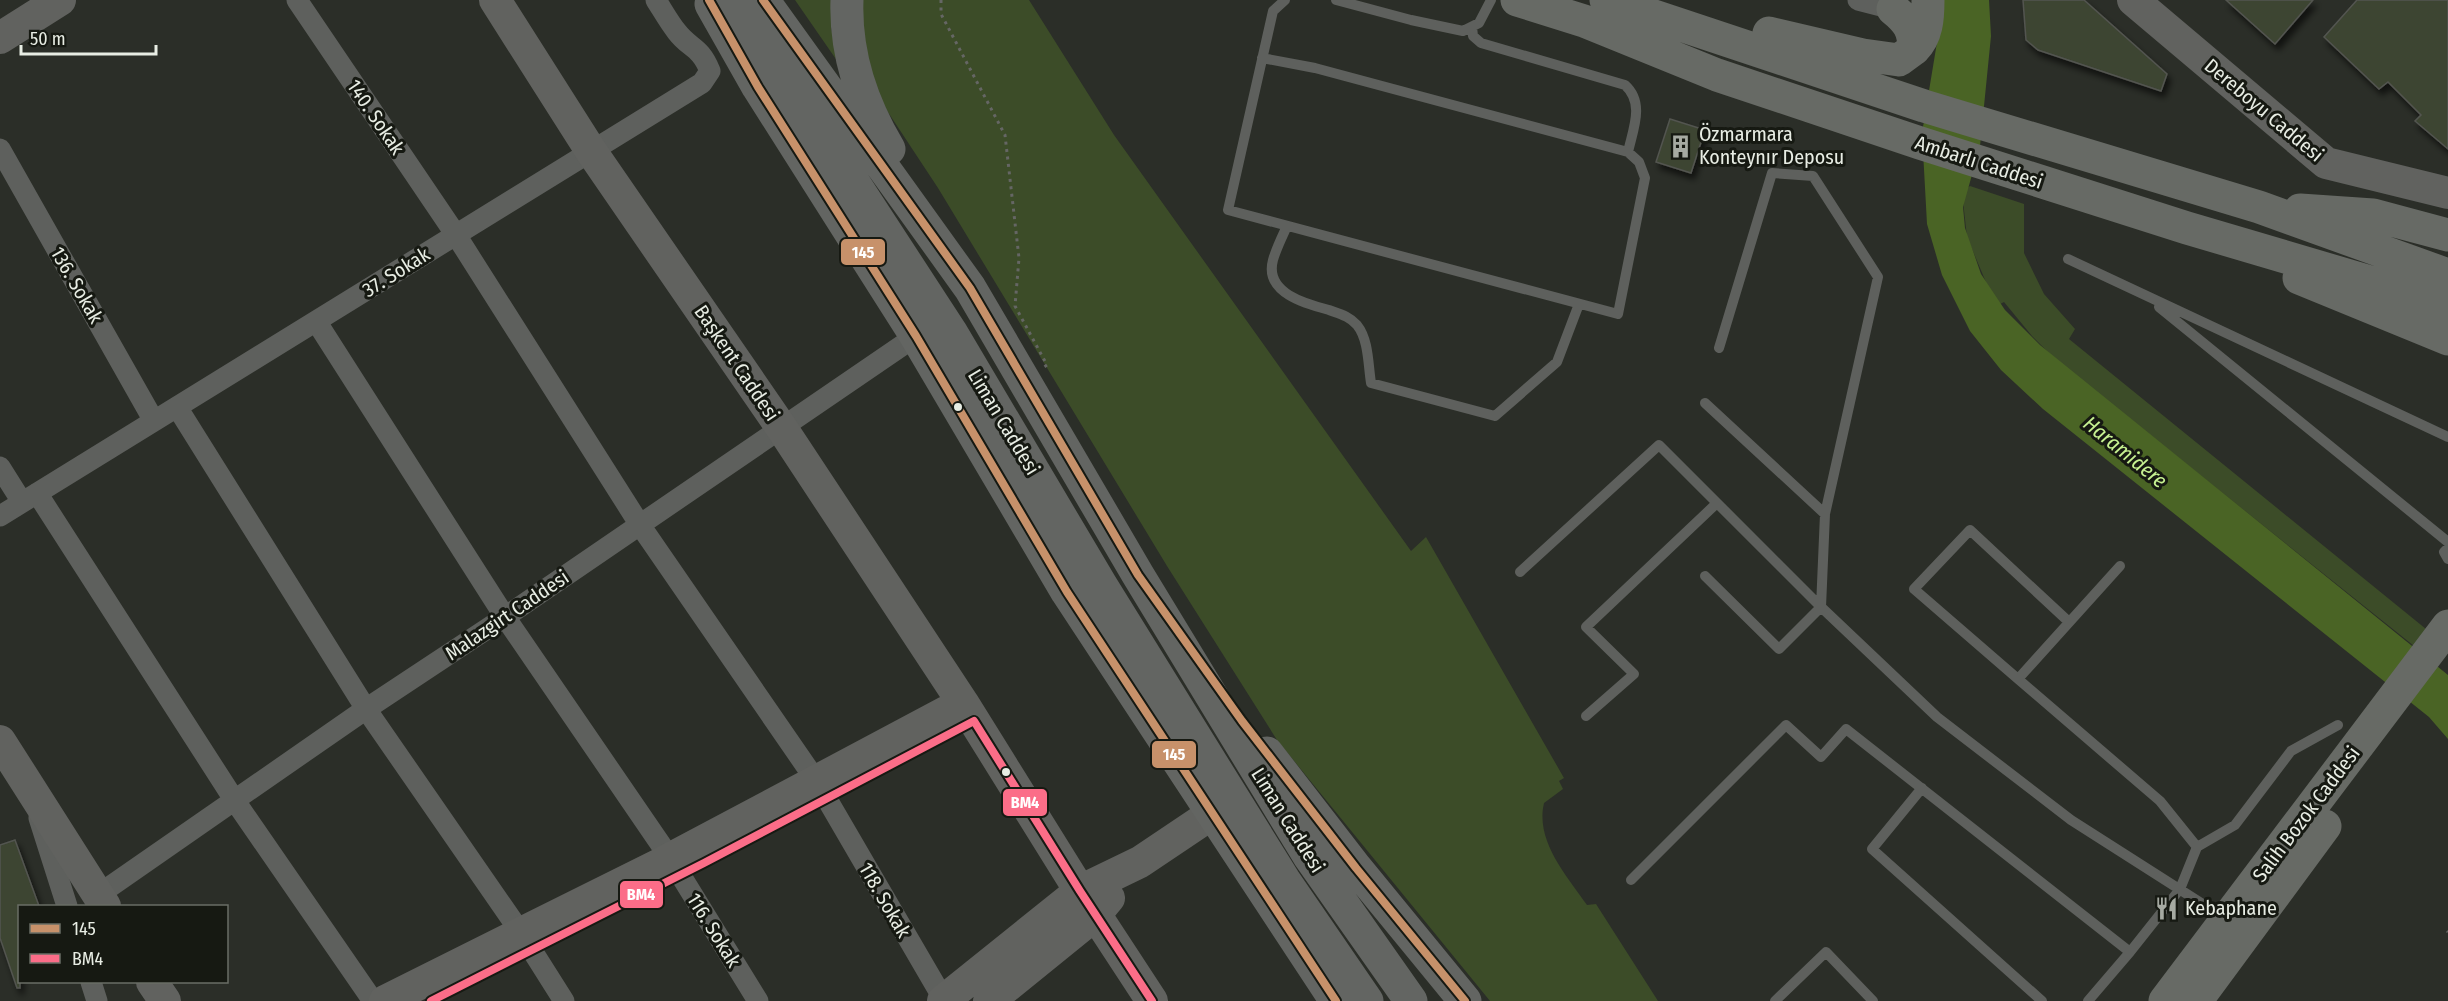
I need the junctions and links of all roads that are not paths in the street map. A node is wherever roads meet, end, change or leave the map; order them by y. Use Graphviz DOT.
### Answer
graph roads {
  1 [pos="60,0"];
  2 [pos="297,0"];
  3 [pos="495,0"];
  4 [pos="656,0"];
  5 [pos="709,0"];
  6 [pos="730,0"];
  7 [pos="763,0"];
  8 [pos="847,0"];
  9 [pos="1285,0"];
  10 [pos="1336,0"];
  11 [pos="1491,0"];
  12 [pos="1517,0"];
  13 [pos="1606,0"];
  14 [pos="1858,0"];
  15 [pos="1928,0"];
  16 [pos="2133,0"];
  17 [pos="1898,5"];
  18 [pos="1681,24"];
  19 [pos="1472,27"];
  20 [pos="0,38"];
  21 [pos="1914,49"];
  22 [pos="1262,58"];
  23 [pos="0,149"];
  24 [pos="591,151"];
  25 [pos="1628,152"];
  26 [pos="2448,193"];
  27 [pos="2251,205"];
  28 [pos="1287,226"];
  29 [pos="2187,228"];
  30 [pos="456,235"];
  31 [pos="2448,235"];
  32 [pos="2068,260"];
  33 [pos="2448,275"];
  34 [pos="970,288"];
  35 [pos="2144,295"];
  36 [pos="1579,304"];
  37 [pos="2448,305"];
  38 [pos="316,321"];
  39 [pos="916,336"];
  40 [pos="2448,339"];
  41 [pos="1719,348"];
  42 [pos="1706,404"];
  43 [pos="177,407"];
  44 [pos="154,421"];
  45 [pos="781,427"];
  46 [pos="2448,437"];
  47 [pos="0,467"];
  48 [pos="30,498"];
  49 [pos="1717,503"];
  50 [pos="1825,514"];
  51 [pos="0,516"];
  52 [pos="640,525"];
  53 [pos="2448,542"];
  54 [pos="2448,548"];
  55 [pos="2448,559"];
  56 [pos="2120,566"];
  57 [pos="1521,572"];
  58 [pos="1138,575"];
  59 [pos="1705,576"];
  60 [pos="1821,607"];
  61 [pos="505,617"];
  62 [pos="2069,622"];
  63 [pos="2448,626"];
  64 [pos="2448,660"];
  65 [pos="2018,679"];
  66 [pos="366,709"];
  67 [pos="968,712"];
  68 [pos="1586,716"];
  69 [pos="2338,725"];
  70 [pos="0,741"];
  71 [pos="1922,788"];
  72 [pos="30,789"];
  73 [pos="822,791"];
  74 [pos="235,801"];
  75 [pos="1213,813"];
  76 [pos="2197,847"];
  77 [pos="675,867"];
  78 [pos="1631,880"];
  79 [pos="2180,890"];
  80 [pos="102,901"];
  81 [pos="1087,903"];
  82 [pos="67,905"];
  83 [pos="2226,919"];
  84 [pos="526,942"];
  85 [pos="2130,952"];
  86 [pos="92,983"];
  87 [pos="154,983"];
  88 [pos="97,1001"];
  89 [pos="165,1001"];
  90 [pos="373,1001"];
  91 [pos="385,1001"];
  92 [pos="430,1001"];
  93 [pos="564,1001"];
  94 [pos="758,1001"];
  95 [pos="943,1001"];
  96 [pos="989,1001"];
  97 [pos="1152,1001"];
  98 [pos="1336,1001"];
  99 [pos="1367,1001"];
  100 [pos="1411,1001"];
  101 [pos="1465,1001"];
  102 [pos="1775,1001"];
  103 [pos="1873,1001"];
  104 [pos="2042,1001"];
  105 [pos="2088,1001"];
  106 [pos="2165,1001"];
  107 [pos="2196,1001"];
  1 -- 20 [label="street"];
  2 -- 30 [label="street, 140. Sokak"];
  3 -- 24 [label="street, Başkent Caddesi"];
  4 -- 24 [label="street, 37. Sokak"];
  5 -- 39 [label="highway"];
  6 -- 99 [label="highway, Liman Caddesi"];
  7 -- 34 [label="highway, Liman Caddesi"];
  8 -- 34 [label="highway"];
  9 -- 22 [label="lane"];
  10 -- 19 [label="lane"];
  11 -- 19 [label="lane"];
  12 -- 29 [label="main road, Ambarlı Caddesi"];
  13 -- 18 [label="main road, Ambarlı Caddesi"];
  14 -- 17 [label="street"];
  15 -- 21 [label="main road"];
  16 -- 26 [label="street, Dereboyu Caddesi"];
  17 -- 21 [label="main road"];
  18 -- 21 [label="main road"];
  18 -- 27 [label="main road, Ambarlı Caddesi"];
  19 -- 25 [label="lane"];
  22 -- 25 [label="lane"];
  22 -- 28 [label="lane"];
  23 -- 44 [label="street, 136. Sokak"];
  24 -- 30 [label="street, 37. Sokak"];
  24 -- 45 [label="street, Başkent Caddesi"];
  25 -- 36 [label="lane"];
  27 -- 31 [label="main road"];
  27 -- 33 [label="main road, Ambarlı Caddesi"];
  28 -- 36 [label="lane"];
  28 -- 36 [label="lane"];
  29 -- 37 [label="main road, Ambarlı Caddesi"];
  29 -- 40 [label="main road"];
  30 -- 38 [label="street, 37. Sokak"];
  30 -- 52 [label="street, 140. Sokak"];
  32 -- 35 [label="lane"];
  34 -- 58 [label="highway, Liman Caddesi"];
  35 -- 46 [label="lane"];
  35 -- 53 [label="lane"];
  38 -- 43 [label="street, 37. Sokak"];
  38 -- 61 [label="street, 116. Sokak"];
  39 -- 45 [label="street, Malazgirt Caddesi"];
  39 -- 75 [label="highway"];
  41 -- 50 [label="lane"];
  42 -- 50 [label="lane"];
  43 -- 44 [label="street, 37. Sokak"];
  43 -- 66 [label="street"];
  44 -- 48 [label="street, 37. Sokak"];
  45 -- 52 [label="street, Malazgirt Caddesi"];
  45 -- 67 [label="street, Başkent Caddesi"];
  47 -- 48 [label="street"];
  48 -- 51 [label="street, 37. Sokak"];
  48 -- 74 [label="street"];
  49 -- 57 [label="lane"];
  49 -- 60 [label="lane"];
  49 -- 68 [label="lane"];
  50 -- 60 [label="lane"];
  52 -- 61 [label="street, Malazgirt Caddesi"];
  52 -- 73 [label="street, 118. Sokak"];
  54 -- 55 [label="lane"];
  56 -- 62 [label="lane"];
  58 -- 100 [label="highway, Liman Caddesi"];
  58 -- 101 [label="highway"];
  59 -- 60 [label="lane"];
  60 -- 79 [label="lane"];
  61 -- 66 [label="street, Malazgirt Caddesi"];
  61 -- 77 [label="street, 116. Sokak"];
  62 -- 65 [label="lane"];
  62 -- 65 [label="lane"];
  63 -- 83 [label="main road, Salih Bozok Caddesi"];
  64 -- 107 [label="main road, Salih Bozok Caddesi"];
  65 -- 76 [label="lane"];
  66 -- 74 [label="street, Malazgirt Caddesi"];
  66 -- 84 [label="street"];
  67 -- 73 [label="street"];
  67 -- 81 [label="street, Başkent Caddesi"];
  69 -- 76 [label="lane"];
  70 -- 72 [label="street"];
  71 -- 78 [label="lane"];
  71 -- 85 [label="lane"];
  71 -- 104 [label="lane"];
  72 -- 80 [label="street"];
  72 -- 82 [label="street"];
  73 -- 77 [label="street"];
  73 -- 95 [label="street, 118. Sokak"];
  74 -- 80 [label="street, Malazgirt Caddesi"];
  74 -- 90 [label="street"];
  75 -- 81 [label="street"];
  75 -- 98 [label="highway"];
  76 -- 79 [label="lane"];
  77 -- 84 [label="street"];
  77 -- 94 [label="street, 116. Sokak"];
  79 -- 83 [label="lane"];
  79 -- 85 [label="lane"];
  81 -- 95 [label="street"];
  81 -- 96 [label="street"];
  81 -- 97 [label="street, Başkent Caddesi"];
  83 -- 106 [label="main road, Salih Bozok Caddesi"];
  84 -- 91 [label="street"];
  84 -- 92 [label="street"];
  84 -- 93 [label="street"];
  85 -- 105 [label="lane"];
  86 -- 88 [label="street"];
  87 -- 89 [label="street"];
  102 -- 103 [label="lane"];
}
